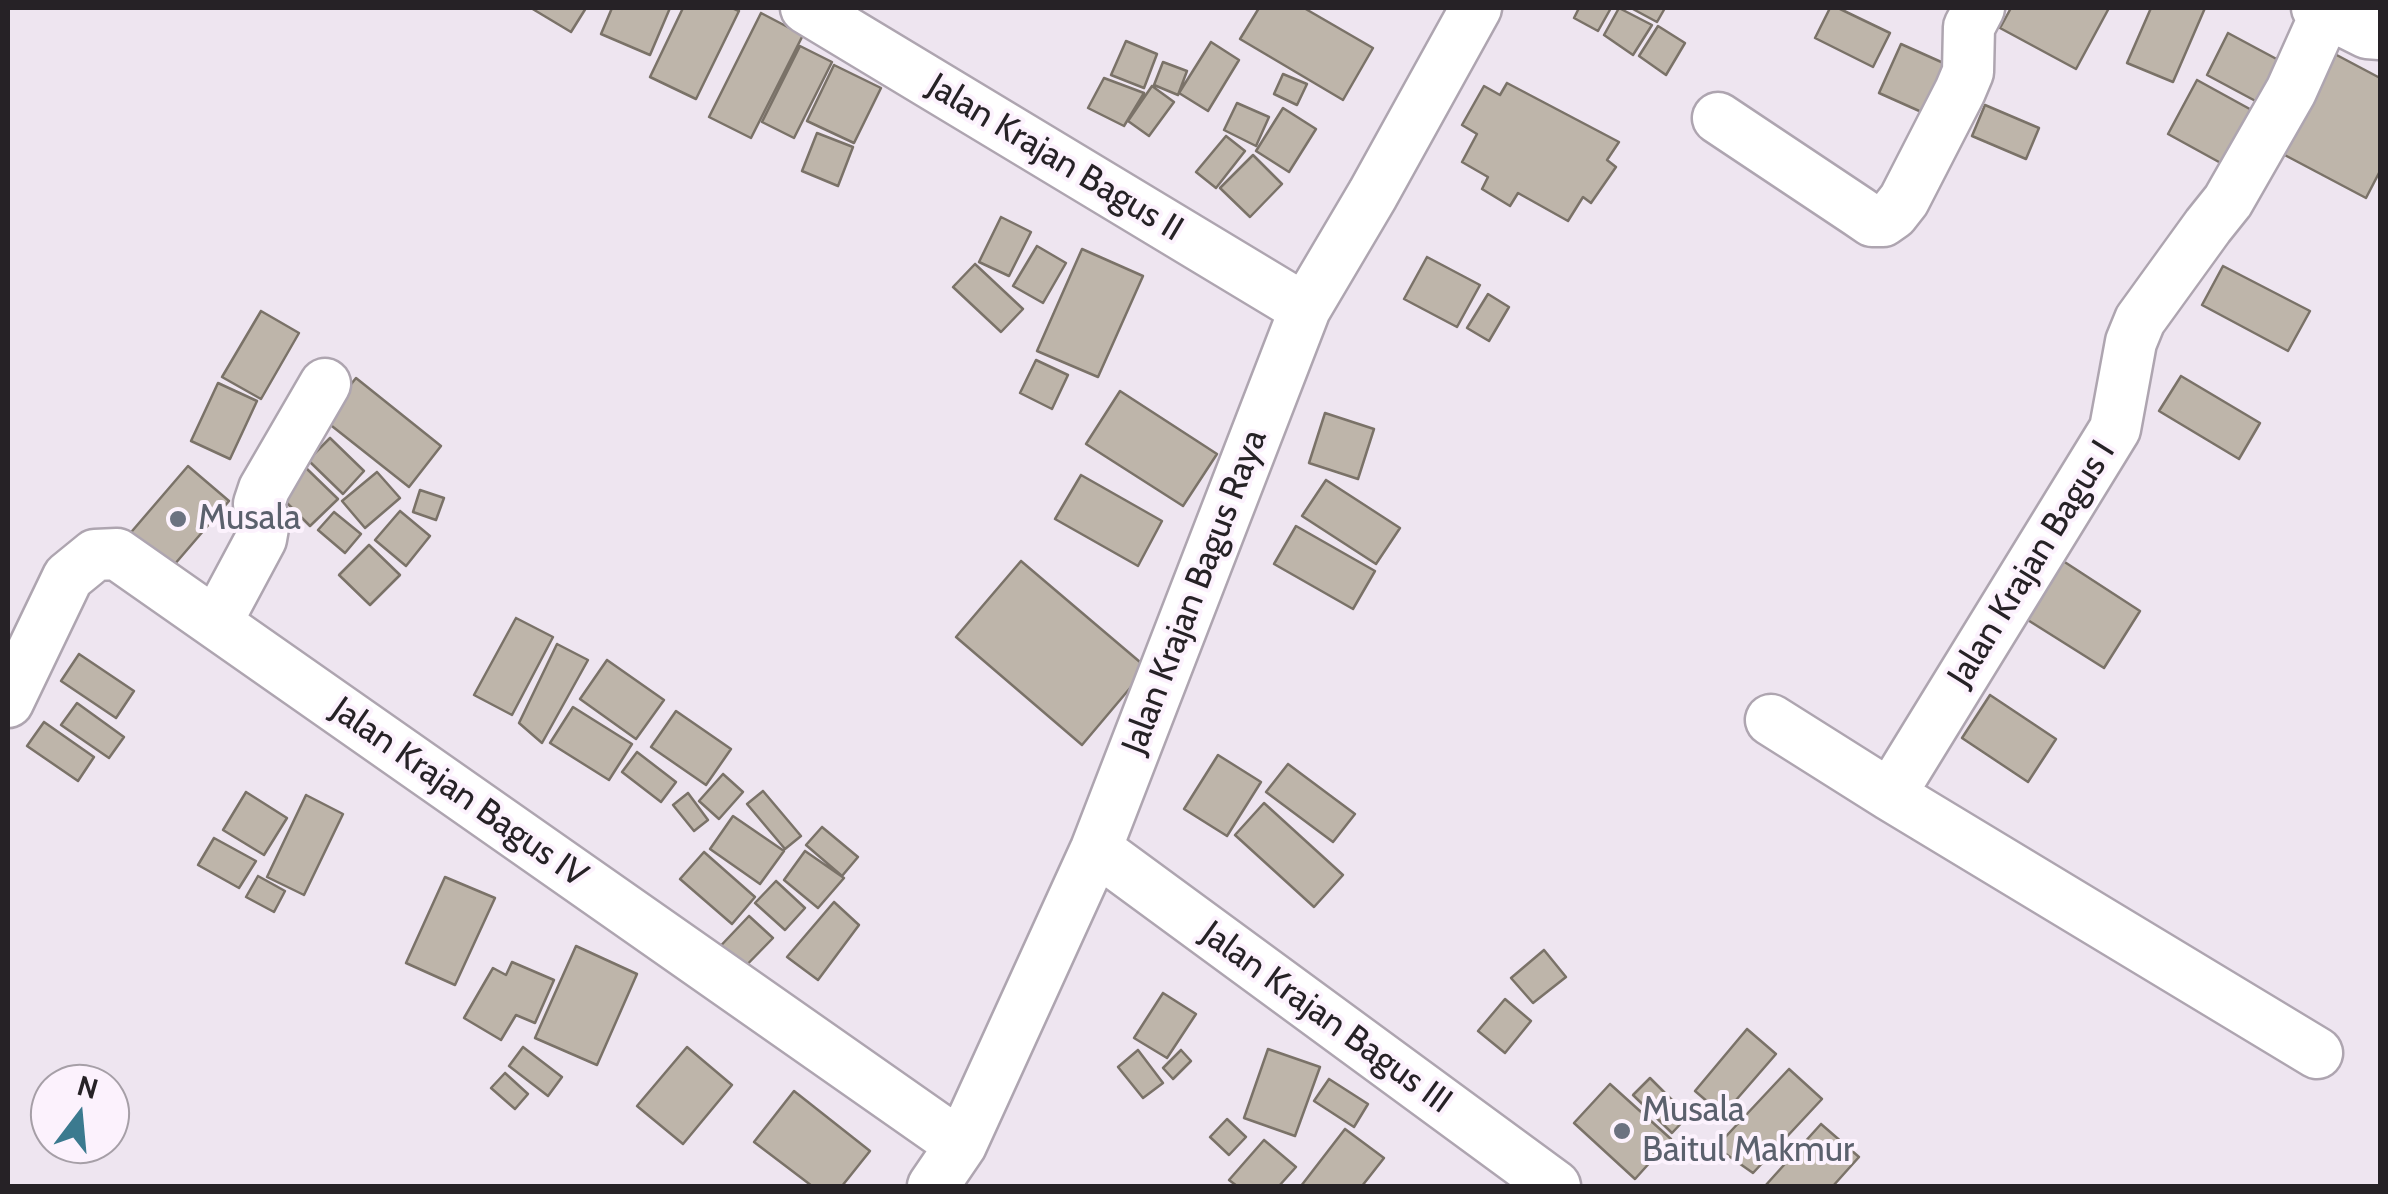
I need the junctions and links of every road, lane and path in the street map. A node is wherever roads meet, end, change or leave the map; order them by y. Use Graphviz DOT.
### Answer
graph roads {
  1 [pos="806,8"];
  2 [pos="1476,8"];
  3 [pos="1979,8"];
  4 [pos="2322,10"];
  5 [pos="2380,34"];
  6 [pos="1718,118"];
  7 [pos="1304,308"];
  8 [pos="325,384"];
  9 [pos="216,623"];
  10 [pos="8,702"];
  11 [pos="1771,720"];
  12 [pos="1890,795"];
  13 [pos="1096,849"];
  14 [pos="2317,1053"];
  15 [pos="961,1145"];
  16 [pos="933,1186"];
  17 [pos="1555,1186"];
  1 -- 7 [label="street, Jalan Krajan Bagus II"];
  2 -- 7 [label="street, Jalan Krajan Bagus Raya"];
  3 -- 6 [label="street"];
  4 -- 5 [label="street"];
  4 -- 12 [label="street, Jalan Krajan Bagus I"];
  7 -- 13 [label="street, Jalan Krajan Bagus Raya"];
  8 -- 9 [label="street"];
  9 -- 10 [label="street, Jalan Krajan Bagus IV"];
  9 -- 15 [label="street, Jalan Krajan Bagus IV"];
  11 -- 12 [label="street"];
  12 -- 14 [label="street"];
  13 -- 15 [label="street, Jalan Krajan Bagus Raya"];
  13 -- 17 [label="street, Jalan Krajan Bagus III"];
  15 -- 16 [label="street, Jalan Krajan Bagus Raya"];
}
